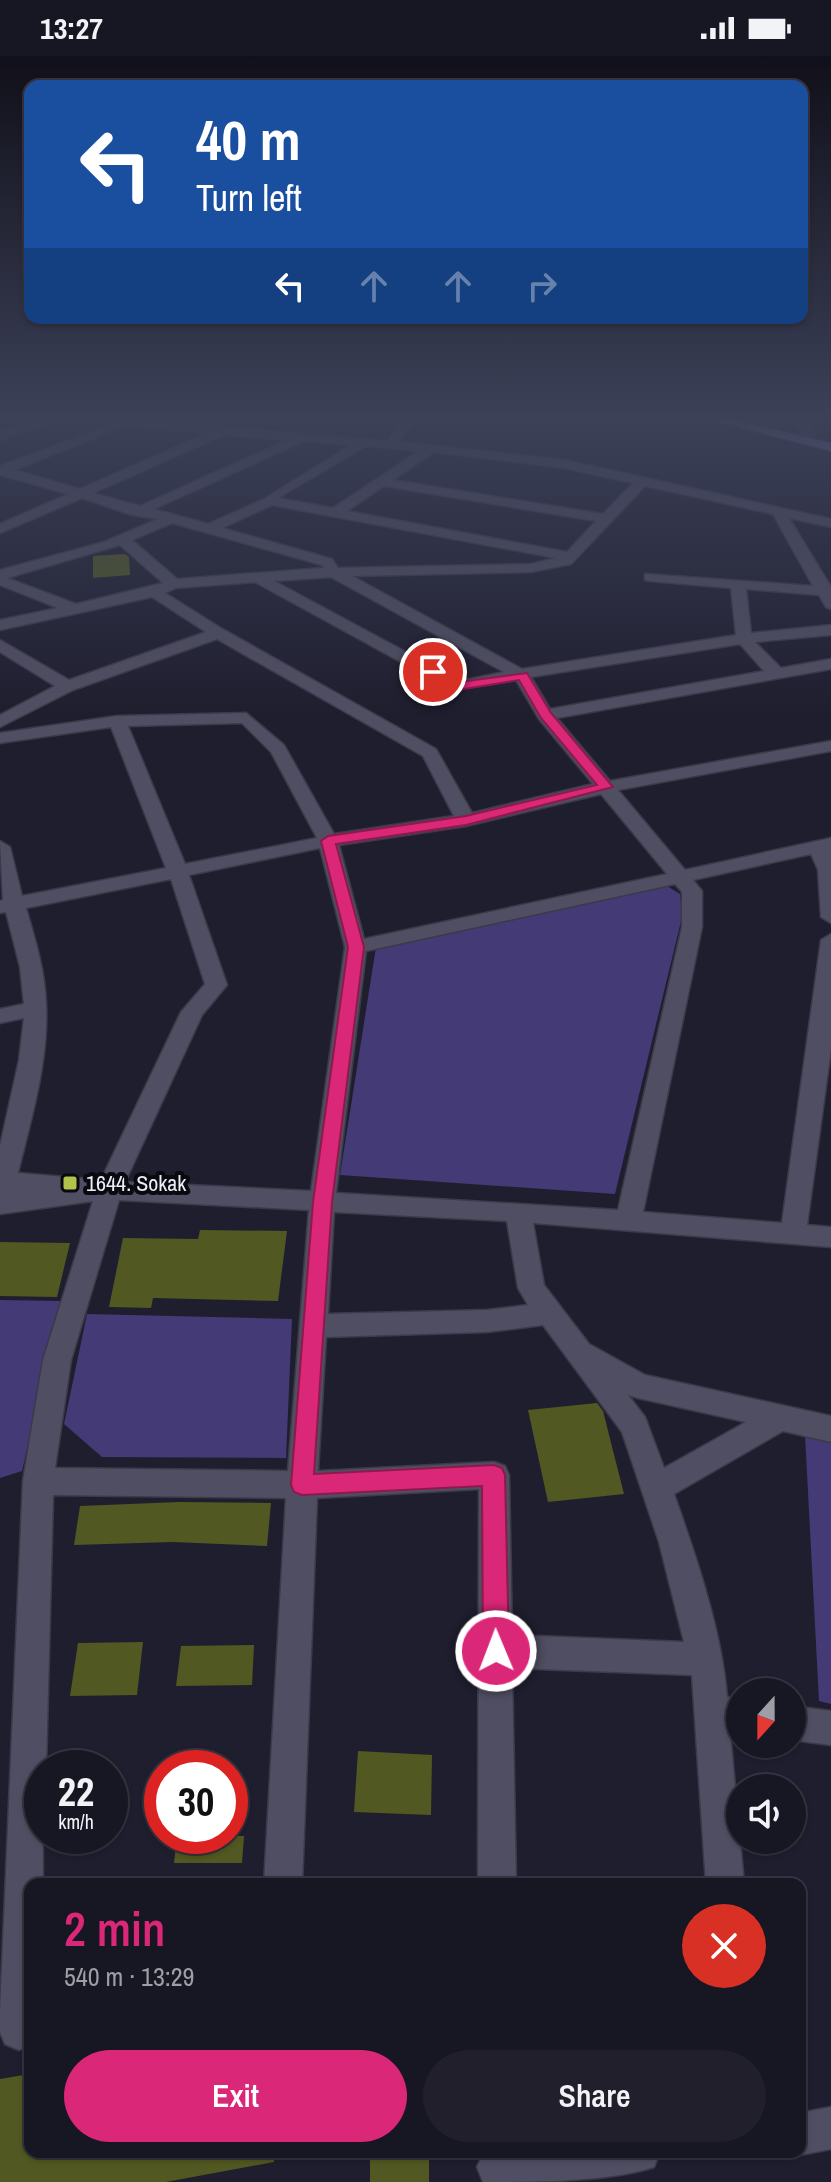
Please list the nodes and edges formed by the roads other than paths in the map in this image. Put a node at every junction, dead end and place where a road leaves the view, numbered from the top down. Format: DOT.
graph roads {
  1 [pos="35,514"];
  2 [pos="147,514"];
  3 [pos="241,514"];
  4 [pos="341,514"];
  5 [pos="577,514"];
  6 [pos="611,514"];
  7 [pos="780,514"];
  8 [pos="789,514"];
  9 [pos="169,519"];
  10 [pos="606,519"];
  11 [pos="831,523"];
  12 [pos="211,528"];
  13 [pos="0,529"];
  14 [pos="122,540"];
  15 [pos="570,557"];
  16 [pos="334,572"];
  17 [pos="650,577"];
  18 [pos="0,578"];
  19 [pos="258,578"];
  20 [pos="174,584"];
  21 [pos="738,586"];
  22 [pos="154,592"];
  23 [pos="829,597"];
  24 [pos="72,608"];
  25 [pos="0,625"];
  26 [pos="831,630"];
  27 [pos="219,633"];
  28 [pos="742,638"];
  29 [pos="0,645"];
  30 [pos="831,664"];
  31 [pos="779,675"];
  32 [pos="522,676"];
  33 [pos="67,686"];
  34 [pos="545,715"];
  35 [pos="117,721"];
  36 [pos="0,722"];
  37 [pos="0,738"];
  38 [pos="831,746"];
  39 [pos="606,787"];
  40 [pos="466,820"];
  41 [pos="328,841"];
  42 [pos="824,846"];
  43 [pos="0,847"];
  44 [pos="179,873"];
  45 [pos="682,879"];
  46 [pos="7,906"];
  47 [pos="831,917"];
  48 [pos="831,940"];
  49 [pos="356,947"];
  50 [pos="35,1009"];
  51 [pos="0,1016"];
  52 [pos="1,1190"];
  53 [pos="109,1190"];
  54 [pos="322,1202"];
  55 [pos="518,1212"];
  56 [pos="628,1222"];
  57 [pos="793,1234"];
  58 [pos="831,1237"];
  59 [pos="550,1313"];
  60 [pos="313,1326"];
  61 [pos="576,1348"];
  62 [pos="782,1417"];
  63 [pos="831,1429"];
  64 [pos="38,1481"];
  65 [pos="302,1485"];
  66 [pos="656,1488"];
  67 [pos="496,1651"];
  68 [pos="705,1659"];
  69 [pos="726,1714"];
  70 [pos="806,1725"];
  71 [pos="831,1728"];
  72 [pos="283,1878"];
  73 [pos="497,1878"];
  74 [pos="725,1878"];
  75 [pos="16,2030"];
  76 [pos="831,2128"];
  77 [pos="806,2133"];
  78 [pos="582,2158"];
  79 [pos="497,2167"];
  1 -- 13 [label="street"];
  2 -- 9 [label="street"];
  3 -- 12 [label="street"];
  4 -- 15 [label="street"];
  5 -- 10 [label="street"];
  6 -- 10 [label="street"];
  7 -- 23 [label="street"];
  8 -- 11 [label="street"];
  9 -- 12 [label="street"];
  9 -- 14 [label="street"];
  10 -- 15 [label="street"];
  12 -- 16 [label="street"];
  14 -- 18 [label="street"];
  14 -- 20 [label="street"];
  15 -- 16 [label="street"];
  16 -- 19 [label="street"];
  16 -- 32 [label="street"];
  17 -- 21 [label="street"];
  18 -- 24 [label="street"];
  19 -- 20 [label="street"];
  19 -- 32 [label="street"];
  20 -- 22 [label="street"];
  21 -- 23 [label="street"];
  21 -- 28 [label="street"];
  22 -- 24 [label="street"];
  22 -- 27 [label="street"];
  24 -- 25 [label="street"];
  26 -- 28 [label="street"];
  27 -- 33 [label="street"];
  27 -- 40 [label="street"];
  28 -- 31 [label="street"];
  28 -- 32 [label="street"];
  29 -- 33 [label="street"];
  30 -- 31 [label="street"];
  31 -- 34 [label="street"];
  32 -- 34 [label="street"];
  33 -- 36 [label="street"];
  34 -- 39 [label="street"];
  35 -- 37 [label="street"];
  35 -- 41 [label="street"];
  35 -- 44 [label="street"];
  38 -- 39 [label="street"];
  39 -- 40 [label="street"];
  39 -- 45 [label="street"];
  40 -- 41 [label="street"];
  41 -- 44 [label="street"];
  41 -- 49 [label="street"];
  42 -- 45 [label="street"];
  42 -- 47 [label="street"];
  43 -- 46 [label="street"];
  44 -- 46 [label="street"];
  44 -- 53 [label="street"];
  45 -- 49 [label="street"];
  45 -- 56 [label="street"];
  46 -- 50 [label="street"];
  48 -- 57 [label="street"];
  49 -- 54 [label="street"];
  50 -- 51 [label="street"];
  50 -- 52 [label="street"];
  52 -- 53 [label="street"];
  53 -- 54 [label="street"];
  53 -- 64 [label="street"];
  54 -- 55 [label="street"];
  54 -- 60 [label="street"];
  55 -- 56 [label="street"];
  55 -- 59 [label="street"];
  56 -- 57 [label="street"];
  57 -- 58 [label="street"];
  59 -- 60 [label="street"];
  59 -- 61 [label="street"];
  60 -- 65 [label="street"];
  61 -- 62 [label="street"];
  61 -- 66 [label="street"];
  62 -- 63 [label="street"];
  62 -- 66 [label="street"];
  64 -- 65 [label="street"];
  64 -- 75 [label="street"];
  65 -- 67 [label="street"];
  65 -- 72 [label="street"];
  66 -- 68 [label="street"];
  67 -- 68 [label="street"];
  67 -- 73 [label="street"];
  68 -- 69 [label="street"];
  69 -- 74 [label="street"];
  70 -- 71 [label="street"];
  76 -- 77 [label="street"];
  78 -- 79 [label="street"];
}
